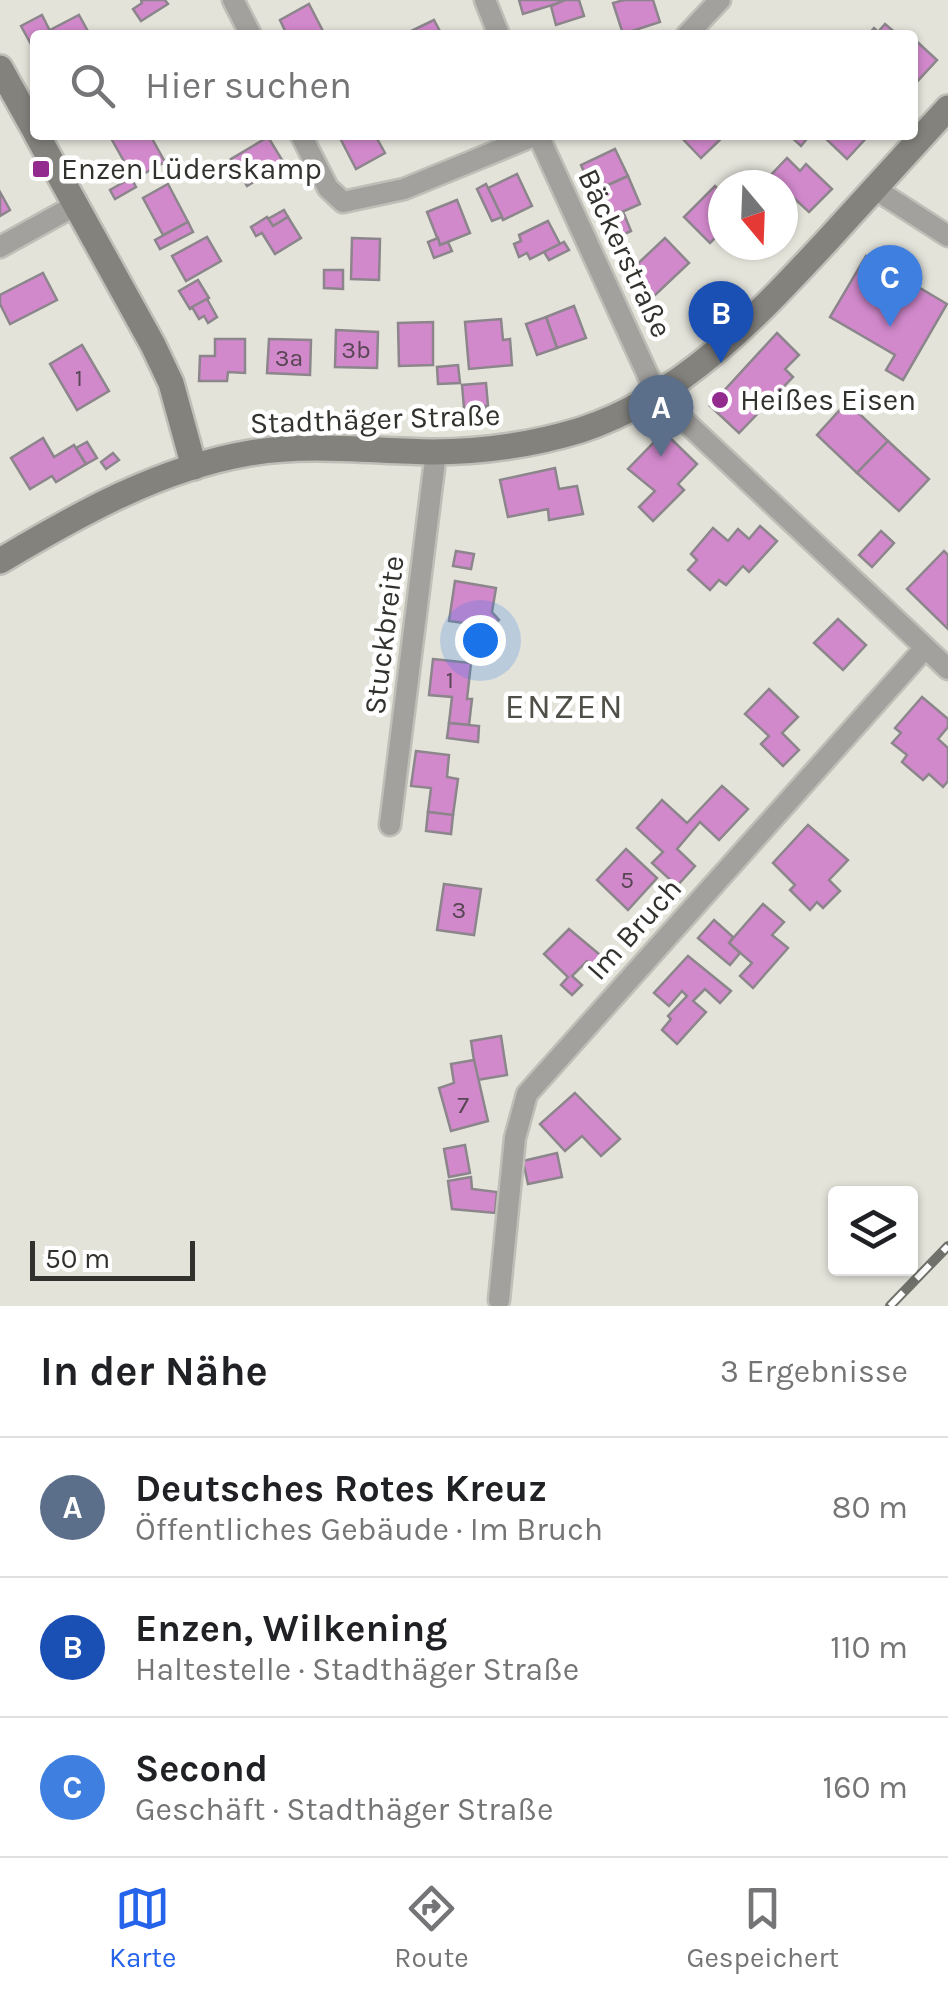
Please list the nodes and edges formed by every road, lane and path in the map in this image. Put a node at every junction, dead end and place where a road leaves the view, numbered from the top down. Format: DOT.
graph roads {
  1 [pos="233,0"];
  2 [pos="485,0"];
  3 [pos="720,0"];
  4 [pos="248,30"];
  5 [pos="497,30"];
  6 [pos="693,30"];
  7 [pos="0,68"];
  8 [pos="948,108"];
  9 [pos="30,122"];
  10 [pos="40,140"];
  11 [pos="304,140"];
  12 [pos="525,140"];
  13 [pos="539,140"];
  14 [pos="875,188"];
  15 [pos="76,205"];
  16 [pos="948,236"];
  17 [pos="0,247"];
  18 [pos="657,395"];
  19 [pos="436,452"];
  20 [pos="194,467"];
  21 [pos="0,561"];
  22 [pos="925,648"];
  23 [pos="948,669"];
  24 [pos="390,825"];
  25 [pos="499,1300"];
  1 -- 4 [label="street"];
  2 -- 5 [label="street"];
  3 -- 6 [label="street"];
  7 -- 9 [label="main road"];
  8 -- 14 [label="main road, Stadthäger Straße"];
  10 -- 15 [label="main road"];
  11 -- 12 [label="street"];
  13 -- 18 [label="street, Bäckerstraße"];
  14 -- 16 [label="street"];
  14 -- 18 [label="main road, Stadthäger Straße"];
  15 -- 17 [label="street"];
  15 -- 20 [label="main road"];
  18 -- 19 [label="main road, Stadthäger Straße"];
  18 -- 22 [label="street"];
  19 -- 20 [label="main road, Stadthäger Straße"];
  19 -- 24 [label="street, Stuckbreite"];
  20 -- 21 [label="main road, Stadthäger Straße"];
  22 -- 23 [label="street"];
  22 -- 25 [label="street, Im Bruch"];
}
